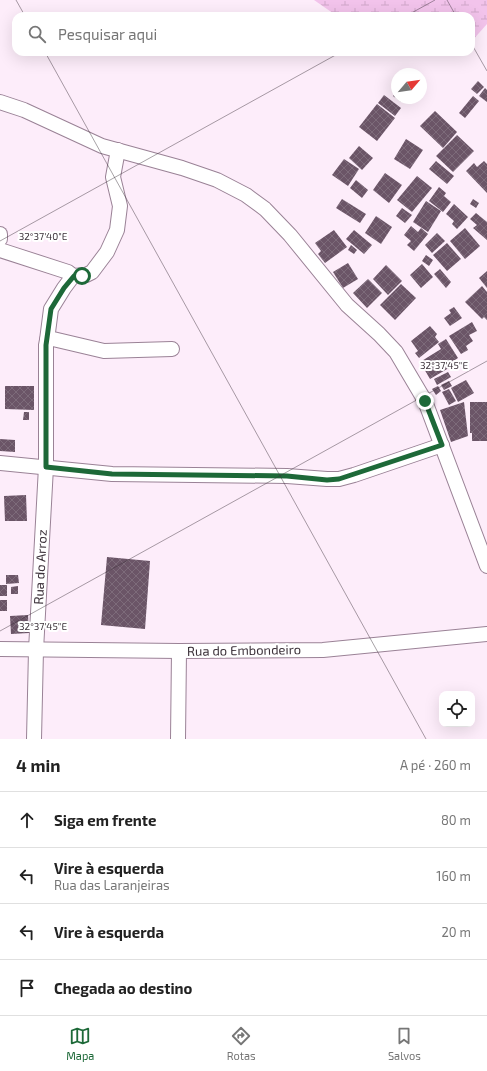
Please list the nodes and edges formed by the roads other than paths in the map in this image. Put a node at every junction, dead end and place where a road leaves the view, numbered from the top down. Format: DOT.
graph roads {
  1 [pos="0,102"];
  2 [pos="118,150"];
  3 [pos="0,234"];
  4 [pos="0,239"];
  5 [pos="0,250"];
  6 [pos="74,276"];
  7 [pos="47,340"];
  8 [pos="172,349"];
  9 [pos="442,445"];
  10 [pos="0,463"];
  11 [pos="46,467"];
  12 [pos="487,566"];
  13 [pos="487,634"];
  14 [pos="0,649"];
  15 [pos="36,650"];
  16 [pos="179,651"];
  17 [pos="34,739"];
  18 [pos="178,739"];
  1 -- 2 [label="street"];
  2 -- 6 [label="street"];
  2 -- 9 [label="street"];
  3 -- 4 [label="street"];
  5 -- 6 [label="street"];
  6 -- 7 [label="street, Rua do Arroz"];
  7 -- 8 [label="street"];
  7 -- 11 [label="street, Rua do Arroz"];
  9 -- 11 [label="street"];
  9 -- 12 [label="street"];
  10 -- 11 [label="street"];
  11 -- 15 [label="street, Rua do Arroz"];
  13 -- 16 [label="street, Rua do Embondeiro"];
  14 -- 15 [label="street, Rua do Embondeiro"];
  15 -- 16 [label="street, Rua do Embondeiro"];
  15 -- 17 [label="street, Rua do Arroz"];
  16 -- 18 [label="street"];
}
